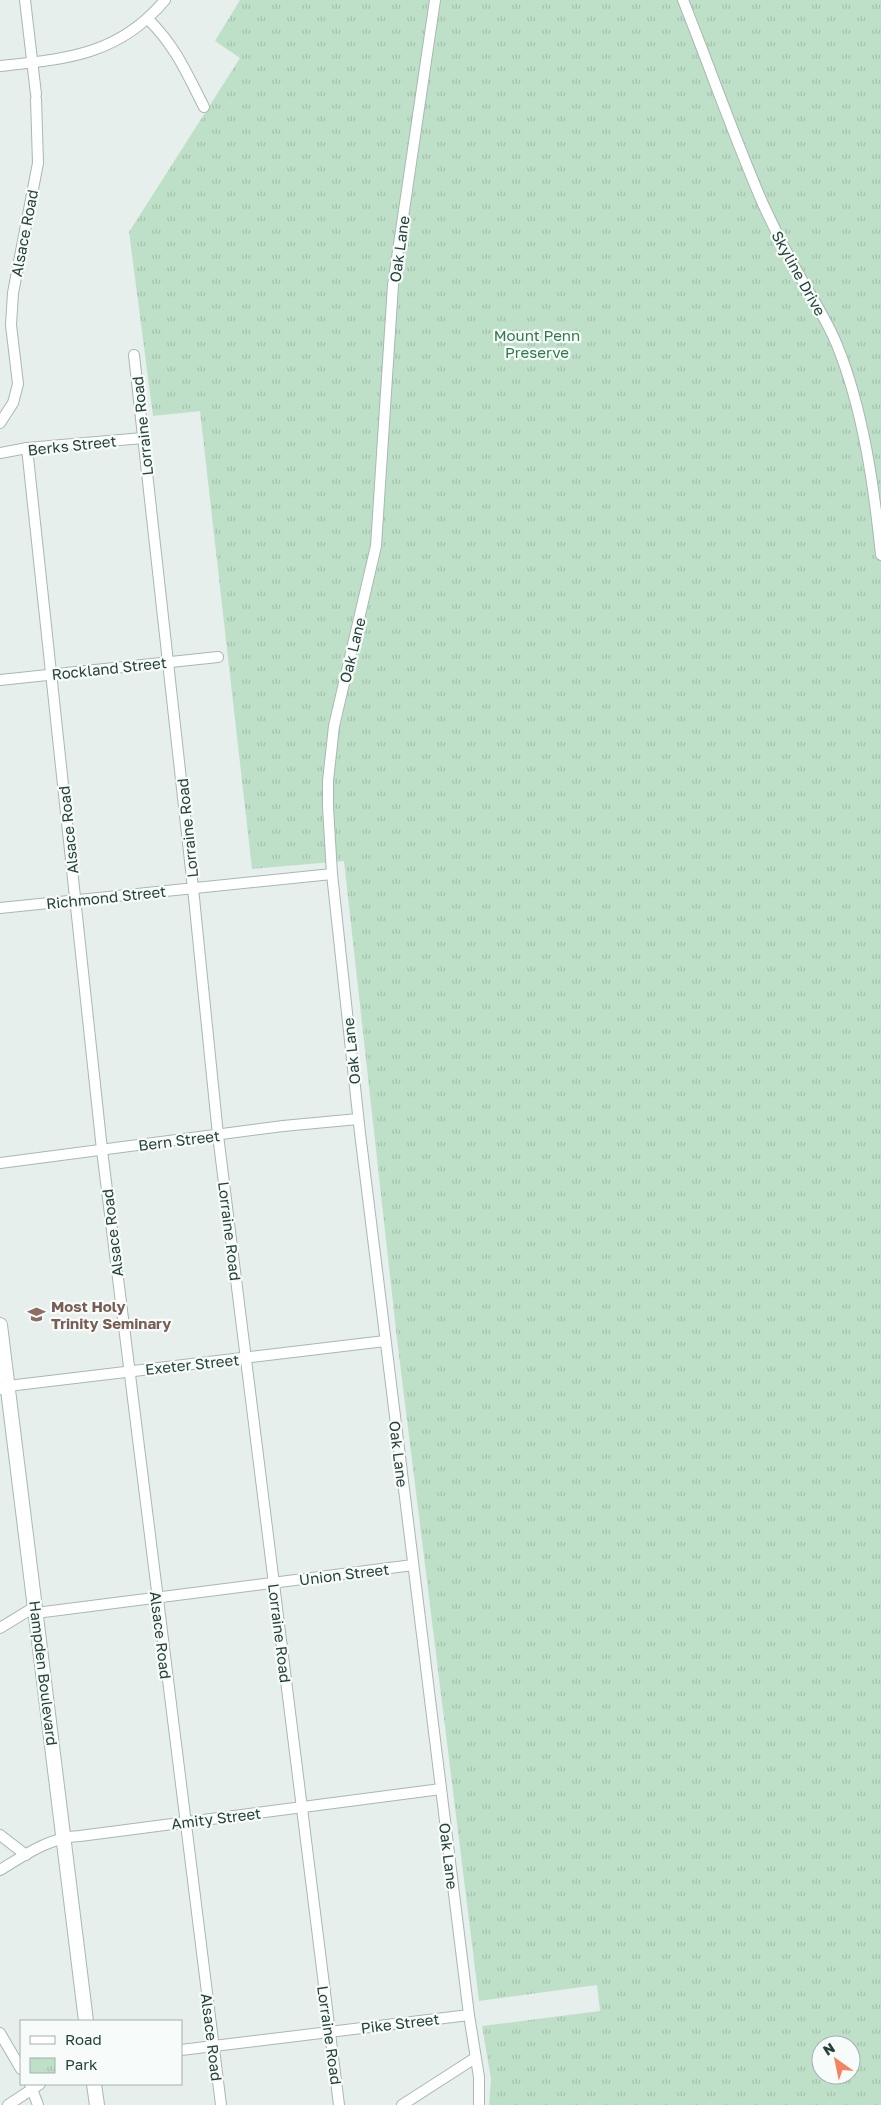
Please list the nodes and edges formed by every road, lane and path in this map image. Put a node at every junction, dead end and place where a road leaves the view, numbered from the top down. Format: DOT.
graph roads {
  1 [pos="26,0"];
  2 [pos="165,0"];
  3 [pos="435,0"];
  4 [pos="683,0"];
  5 [pos="148,19"];
  6 [pos="31,62"];
  7 [pos="0,66"];
  8 [pos="204,107"];
  9 [pos="134,355"];
  10 [pos="0,423"];
  11 [pos="143,438"];
  12 [pos="27,448"];
  13 [pos="0,453"];
  14 [pos="881,555"];
  15 [pos="218,657"];
  16 [pos="169,662"];
  17 [pos="52,674"];
  18 [pos="0,680"];
  19 [pos="332,874"];
  20 [pos="193,888"];
  21 [pos="76,900"];
  22 [pos="0,908"];
  23 [pos="358,1119"];
  24 [pos="218,1135"];
  25 [pos="102,1150"];
  26 [pos="0,1163"];
  27 [pos="0,1325"];
  28 [pos="385,1341"];
  29 [pos="246,1359"];
  30 [pos="129,1371"];
  31 [pos="4,1387"];
  32 [pos="413,1565"];
  33 [pos="274,1583"];
  34 [pos="157,1598"];
  35 [pos="36,1610"];
  36 [pos="0,1628"];
  37 [pos="441,1789"];
  38 [pos="301,1807"];
  39 [pos="185,1822"];
  40 [pos="0,1835"];
  41 [pos="65,1836"];
  42 [pos="26,1855"];
  43 [pos="0,1870"];
  44 [pos="469,2015"];
  45 [pos="86,2020"];
  46 [pos="330,2031"];
  47 [pos="0,2034"];
  48 [pos="213,2046"];
  49 [pos="182,2050"];
  50 [pos="475,2058"];
  51 [pos="20,2067"];
  52 [pos="34,2085"];
  53 [pos="94,2085"];
  54 [pos="8,2105"];
  55 [pos="38,2105"];
  56 [pos="97,2105"];
  57 [pos="221,2105"];
  58 [pos="339,2105"];
  59 [pos="402,2105"];
  60 [pos="479,2105"];
  1 -- 6 [label="street, Alsace Road"];
  2 -- 5 [label="street"];
  3 -- 19 [label="street, Oak Lane"];
  4 -- 14 [label="street, Skyline Drive"];
  5 -- 6 [label="street"];
  5 -- 8 [label="street"];
  6 -- 7 [label="street"];
  6 -- 10 [label="street, Alsace Road"];
  9 -- 11 [label="street, Lorraine Road"];
  11 -- 12 [label="street, Berks Street"];
  11 -- 16 [label="street, Lorraine Road"];
  12 -- 13 [label="street, Berks Street"];
  12 -- 17 [label="street, Alsace Road"];
  15 -- 16 [label="street, Rockland Street"];
  16 -- 17 [label="street, Rockland Street"];
  16 -- 20 [label="street, Lorraine Road"];
  17 -- 18 [label="street, Rockland Street"];
  17 -- 21 [label="street, Alsace Road"];
  19 -- 20 [label="street, Richmond Street"];
  19 -- 23 [label="street, Oak Lane"];
  20 -- 21 [label="street, Richmond Street"];
  20 -- 24 [label="street, Lorraine Road"];
  21 -- 22 [label="street, Richmond Street"];
  21 -- 25 [label="street, Alsace Road"];
  23 -- 24 [label="street, Bern Street"];
  23 -- 28 [label="street, Oak Lane"];
  24 -- 25 [label="street, Bern Street"];
  24 -- 29 [label="street, Lorraine Road"];
  25 -- 26 [label="street, Bern Street"];
  25 -- 30 [label="street, Alsace Road"];
  27 -- 31 [label="main road, Hampden Boulevard"];
  28 -- 29 [label="street, Exeter Street"];
  28 -- 32 [label="street, Oak Lane"];
  29 -- 30 [label="street, Exeter Street"];
  29 -- 33 [label="street, Lorraine Road"];
  30 -- 31 [label="street, Exeter Street"];
  30 -- 34 [label="street, Alsace Road"];
  31 -- 35 [label="main road, Hampden Boulevard"];
  32 -- 33 [label="street, Union Street"];
  32 -- 37 [label="street, Oak Lane"];
  33 -- 34 [label="street, Union Street"];
  33 -- 38 [label="street, Lorraine Road"];
  34 -- 35 [label="street, Union Street"];
  34 -- 39 [label="street, Alsace Road"];
  35 -- 36 [label="street, Union Street"];
  35 -- 41 [label="main road, Hampden Boulevard"];
  37 -- 38 [label="street, Amity Street"];
  37 -- 44 [label="street, Oak Lane"];
  38 -- 39 [label="street, Amity Street"];
  38 -- 46 [label="street, Lorraine Road"];
  39 -- 41 [label="street, Amity Street"];
  39 -- 48 [label="street, Alsace Road"];
  40 -- 42 [label="street"];
  41 -- 42 [label="street, Amity Street"];
  41 -- 45 [label="main road, Hampden Boulevard"];
  42 -- 43 [label="street, Amity Street"];
  44 -- 46 [label="street, Pike Street"];
  44 -- 50 [label="street, Oak Lane"];
  46 -- 48 [label="street, Pike Street"];
  46 -- 58 [label="street, Lorraine Road"];
  47 -- 51 [label="street"];
  48 -- 49 [label="street, Pike Street"];
  48 -- 57 [label="street, Alsace Road"];
  50 -- 59 [label="street"];
  50 -- 60 [label="street, Oak Lane"];
  52 -- 54 [label="street"];
  52 -- 55 [label="street"];
  53 -- 56 [label="main road"];
}
